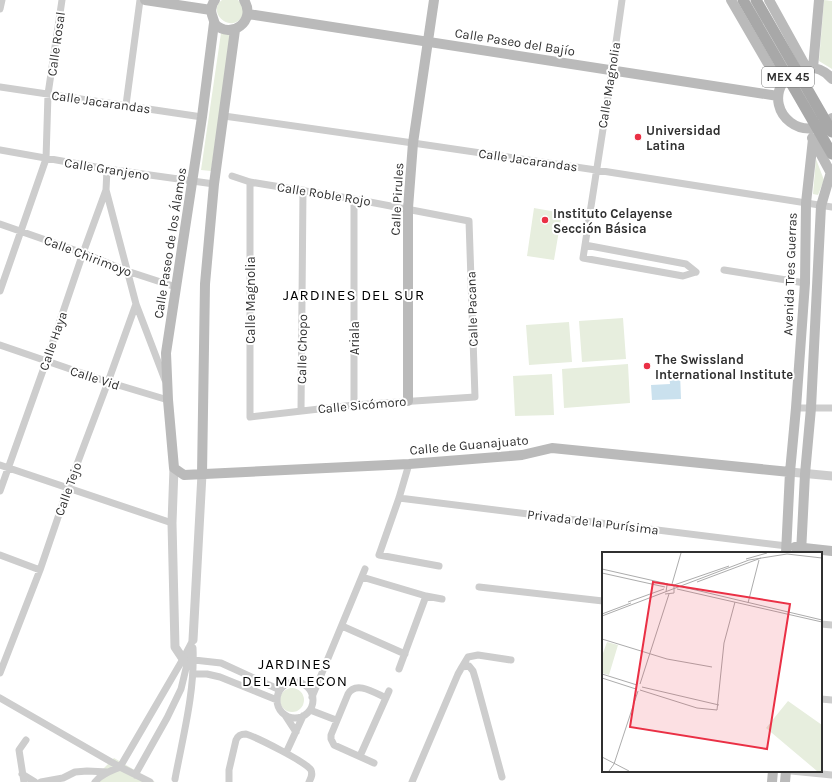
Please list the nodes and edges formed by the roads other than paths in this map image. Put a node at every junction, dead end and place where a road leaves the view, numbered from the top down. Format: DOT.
graph roads {
  1 [pos="2,0"];
  2 [pos="62,0"];
  3 [pos="140,0"];
  4 [pos="145,0"];
  5 [pos="244,0"];
  6 [pos="434,0"];
  7 [pos="622,0"];
  8 [pos="731,0"];
  9 [pos="743,0"];
  10 [pos="756,0"];
  11 [pos="769,0"];
  12 [pos="819,0"];
  13 [pos="213,5"];
  14 [pos="0,9"];
  15 [pos="248,14"];
  16 [pos="214,23"];
  17 [pos="785,29"];
  18 [pos="235,30"];
  19 [pos="754,40"];
  20 [pos="429,41"];
  21 [pos="809,68"];
  22 [pos="612,71"];
  23 [pos="832,78"];
  24 [pos="780,86"];
  25 [pos="0,87"];
  26 [pos="48,94"];
  27 [pos="778,96"];
  28 [pos="126,105"];
  29 [pos="224,116"];
  30 [pos="202,117"];
  31 [pos="832,118"];
  32 [pos="807,129"];
  33 [pos="832,132"];
  34 [pos="812,139"];
  35 [pos="414,142"];
  36 [pos="0,150"];
  37 [pos="832,154"];
  38 [pos="46,159"];
  39 [pos="108,169"];
  40 [pos="596,170"];
  41 [pos="832,171"];
  42 [pos="232,176"];
  43 [pos="192,181"];
  44 [pos="250,182"];
  45 [pos="214,184"];
  46 [pos="106,190"];
  47 [pos="303,190"];
  48 [pos="354,199"];
  49 [pos="806,203"];
  50 [pos="821,206"];
  51 [pos="832,207"];
  52 [pos="408,208"];
  53 [pos="469,221"];
  54 [pos="0,224"];
  55 [pos="21,231"];
  56 [pos="585,245"];
  57 [pos="83,253"];
  58 [pos="639,255"];
  59 [pos="638,268"];
  60 [pos="724,270"];
  61 [pos="127,271"];
  62 [pos="805,283"];
  63 [pos="176,287"];
  64 [pos="0,291"];
  65 [pos="136,304"];
  66 [pos="0,345"];
  67 [pos="46,362"];
  68 [pos="108,382"];
  69 [pos="167,385"];
  70 [pos="475,397"];
  71 [pos="168,400"];
  72 [pos="408,401"];
  73 [pos="354,405"];
  74 [pos="796,408"];
  75 [pos="811,408"];
  76 [pos="832,408"];
  77 [pos="301,411"];
  78 [pos="250,417"];
  79 [pos="409,464"];
  80 [pos="0,465"];
  81 [pos="8,468"];
  82 [pos="174,468"];
  83 [pos="790,472"];
  84 [pos="202,474"];
  85 [pos="805,474"];
  86 [pos="832,476"];
  87 [pos="68,488"];
  88 [pos="0,491"];
  89 [pos="399,498"];
  90 [pos="172,523"];
  91 [pos="786,550"];
  92 [pos="801,550"];
  93 [pos="832,551"];
  94 [pos="0,555"];
  95 [pos="439,566"];
  96 [pos="365,569"];
  97 [pos="40,570"];
  98 [pos="362,577"];
  99 [pos="479,587"];
  100 [pos="426,596"];
  101 [pos="442,599"];
  102 [pos="602,601"];
  103 [pos="822,624"];
  104 [pos="832,625"];
  105 [pos="342,626"];
  106 [pos="193,640"];
  107 [pos="405,654"];
  108 [pos="183,659"];
  109 [pos="194,660"];
  110 [pos="511,660"];
  111 [pos="462,667"];
  112 [pos="399,669"];
  113 [pos="0,673"];
  114 [pos="192,674"];
  115 [pos="318,682"];
  116 [pos="307,687"];
  117 [pos="280,690"];
  118 [pos="389,691"];
  119 [pos="312,697"];
  120 [pos="0,698"];
  121 [pos="386,698"];
  122 [pos="822,699"];
  123 [pos="277,700"];
  124 [pos="832,700"];
  125 [pos="310,710"];
  126 [pos="286,715"];
  127 [pos="303,716"];
  128 [pos="336,720"];
  129 [pos="296,732"];
  130 [pos="26,740"];
  131 [pos="286,753"];
  132 [pos="360,756"];
  133 [pos="374,763"];
  134 [pos="120,767"];
  135 [pos="108,772"];
  136 [pos="773,772"];
  137 [pos="786,772"];
  138 [pos="799,772"];
  139 [pos="22,774"];
  140 [pos="135,775"];
  141 [pos="832,776"];
  142 [pos="502,777"];
  143 [pos="175,779"];
  144 [pos="63,780"];
  145 [pos="24,782"];
  146 [pos="35,782"];
  147 [pos="41,782"];
  148 [pos="95,782"];
  149 [pos="150,782"];
  150 [pos="229,782"];
  151 [pos="309,782"];
  152 [pos="412,782"];
  153 [pos="772,782"];
  154 [pos="785,782"];
  1 -- 14 [label="street"];
  2 -- 26 [label="street, Calle Rosal"];
  3 -- 28 [label="street"];
  4 -- 13 [label="main road"];
  5 -- 15 [label="main road"];
  6 -- 20 [label="main road, Calle Pirules"];
  7 -- 22 [label="street, Calle Magnolia"];
  8 -- 19 [label="main road"];
  9 -- 37 [label="main road, MEX 45, bridge"];
  10 -- 33 [label="main road, MEX 45, bridge"];
  11 -- 17 [label="main road"];
  12 -- 21 [label="main road"];
  13 -- 16 [label="main road"];
  15 -- 18 [label="main road"];
  15 -- 20 [label="main road, Calle Paseo del Bajío"];
  16 -- 18 [label="main road"];
  16 -- 30 [label="main road, Calle Paseo de los Álamos"];
  17 -- 19 [label="street"];
  17 -- 21 [label="main road"];
  18 -- 29 [label="main road"];
  19 -- 24 [label="main road"];
  20 -- 22 [label="main road, Calle Paseo del Bajío"];
  20 -- 35 [label="main road, Calle Pirules"];
  21 -- 23 [label="main road"];
  21 -- 24 [label="main road"];
  22 -- 27 [label="main road, Calle Paseo del Bajío"];
  22 -- 40 [label="street, Calle Magnolia"];
  24 -- 27 [label="main road"];
  25 -- 26 [label="street, Calle Jacarandas"];
  26 -- 28 [label="street, Calle Jacarandas"];
  26 -- 38 [label="street, Calle Rosal"];
  27 -- 32 [label="main road"];
  28 -- 30 [label="street, Calle Jacarandas"];
  29 -- 35 [label="street, Calle Jacarandas"];
  29 -- 45 [label="main road"];
  30 -- 43 [label="main road, Calle Paseo de los Álamos"];
  31 -- 32 [label="main road"];
  32 -- 34 [label="main road"];
  34 -- 41 [label="main road"];
  34 -- 49 [label="main road, Avenida Tres Guerras"];
  35 -- 40 [label="street, Calle Jacarandas"];
  35 -- 52 [label="main road, Calle Pirules"];
  36 -- 38 [label="street, Calle Granjeno"];
  38 -- 39 [label="street, Calle Granjeno"];
  38 -- 55 [label="street, Calle Rosal"];
  39 -- 43 [label="street, Calle Granjeno"];
  39 -- 46 [label="street"];
  40 -- 49 [label="street, Calle Jacarandas"];
  40 -- 56 [label="street, Calle Magnolia"];
  41 -- 50 [label="main road, Avenida Tres Guerras"];
  42 -- 44 [label="street, Calle Roble Rojo"];
  43 -- 45 [label="street, Calle Granjeno"];
  43 -- 63 [label="main road, Calle Paseo de los Álamos"];
  44 -- 47 [label="street, Calle Roble Rojo"];
  44 -- 78 [label="street, Calle Magnolia"];
  45 -- 84 [label="main road"];
  46 -- 57 [label="street, Calle Haya"];
  46 -- 61 [label="street"];
  47 -- 48 [label="street, Calle Roble Rojo"];
  47 -- 77 [label="street, Calle Chopo"];
  48 -- 52 [label="street, Calle Roble Rojo"];
  48 -- 73 [label="street, Ariala"];
  49 -- 50 [label="street, Calle Jacarandas"];
  49 -- 62 [label="main road, Avenida Tres Guerras"];
  50 -- 51 [label="street, Calle Jacarandas"];
  50 -- 75 [label="main road, Avenida Tres Guerras"];
  52 -- 53 [label="street, Calle Roble Rojo"];
  52 -- 72 [label="main road, Calle Pirules"];
  53 -- 70 [label="street, Calle Pacana"];
  54 -- 55 [label="street, Calle Chirimoyo"];
  55 -- 57 [label="street, Calle Chirimoyo"];
  55 -- 64 [label="street, Calle Rosal"];
  56 -- 58 [label="street"];
  56 -- 59 [label="street"];
  57 -- 61 [label="street, Calle Chirimoyo"];
  57 -- 67 [label="street, Calle Haya"];
  58 -- 59 [label="street"];
  58 -- 59 [label="street"];
  60 -- 62 [label="street"];
  61 -- 63 [label="street, Calle Chirimoyo"];
  61 -- 65 [label="street"];
  62 -- 74 [label="main road, Avenida Tres Guerras"];
  63 -- 69 [label="main road, Calle Paseo de los Álamos"];
  65 -- 68 [label="street, Calle Tejo"];
  65 -- 69 [label="street"];
  66 -- 67 [label="street, Calle Vid"];
  67 -- 68 [label="street, Calle Vid"];
  67 -- 81 [label="street, Calle Haya"];
  68 -- 71 [label="street, Calle Vid"];
  68 -- 87 [label="street, Calle Tejo"];
  69 -- 71 [label="main road, Calle Paseo de los Álamos"];
  70 -- 72 [label="street, Calle Sicómoro"];
  71 -- 82 [label="main road, Calle Paseo de los Álamos"];
  72 -- 73 [label="street, Calle Sicómoro"];
  73 -- 77 [label="street, Calle Sicómoro"];
  74 -- 75 [label="street"];
  74 -- 83 [label="main road, Avenida Tres Guerras"];
  75 -- 76 [label="street"];
  75 -- 85 [label="main road, Avenida Tres Guerras"];
  77 -- 78 [label="street, Calle Sicómoro"];
  79 -- 83 [label="main road, Calle de Guanajuato"];
  79 -- 84 [label="main road, Calle de Guanajuato"];
  79 -- 89 [label="street"];
  80 -- 81 [label="street"];
  81 -- 87 [label="street"];
  81 -- 88 [label="street, Calle Haya"];
  82 -- 84 [label="main road"];
  82 -- 90 [label="street, Calle Paseo de los Álamos"];
  83 -- 85 [label="street, Calle de Guanajuato"];
  83 -- 91 [label="main road, Avenida Tres Guerras"];
  84 -- 106 [label="street"];
  85 -- 86 [label="street, Calle de Guanajuato"];
  85 -- 92 [label="main road, Avenida Tres Guerras"];
  87 -- 90 [label="street"];
  87 -- 97 [label="street, Calle Tejo"];
  89 -- 91 [label="street, Privada de la Purísima"];
  89 -- 95 [label="street"];
  90 -- 108 [label="street, Calle Paseo de los Álamos"];
  91 -- 92 [label="main road"];
  92 -- 93 [label="main road"];
  94 -- 97 [label="street"];
  96 -- 98 [label="street"];
  97 -- 113 [label="street, Calle Tejo"];
  98 -- 100 [label="street"];
  98 -- 105 [label="street"];
  99 -- 102 [label="street"];
  100 -- 101 [label="street"];
  100 -- 107 [label="street"];
  103 -- 104 [label="street"];
  105 -- 107 [label="street"];
  105 -- 115 [label="street"];
  106 -- 108 [label="street"];
  106 -- 109 [label="street"];
  106 -- 140 [label="street"];
  107 -- 112 [label="street"];
  108 -- 134 [label="street"];
  109 -- 114 [label="street"];
  109 -- 117 [label="street"];
  110 -- 111 [label="street"];
  111 -- 142 [label="street"];
  111 -- 152 [label="street"];
  114 -- 123 [label="street"];
  114 -- 143 [label="street"];
  115 -- 116 [label="street"];
  115 -- 119 [label="street"];
  116 -- 117 [label="street"];
  116 -- 119 [label="street"];
  117 -- 123 [label="street"];
  118 -- 121 [label="street"];
  119 -- 125 [label="street"];
  120 -- 134 [label="street"];
  121 -- 128 [label="street"];
  121 -- 132 [label="street"];
  122 -- 124 [label="street"];
  123 -- 126 [label="street"];
  125 -- 127 [label="street"];
  125 -- 128 [label="street"];
  126 -- 127 [label="street"];
  126 -- 129 [label="street"];
  127 -- 129 [label="street"];
  128 -- 132 [label="street"];
  129 -- 131 [label="street"];
  130 -- 139 [label="street"];
  131 -- 150 [label="street"];
  131 -- 151 [label="street"];
  132 -- 133 [label="street"];
  134 -- 135 [label="street"];
  134 -- 140 [label="street"];
  135 -- 144 [label="street"];
  135 -- 148 [label="street"];
  136 -- 153 [label="main road"];
  137 -- 154 [label="main road"];
  138 -- 141 [label="street"];
  139 -- 145 [label="street"];
  139 -- 146 [label="street"];
  140 -- 149 [label="street"];
  144 -- 147 [label="street"];
}
